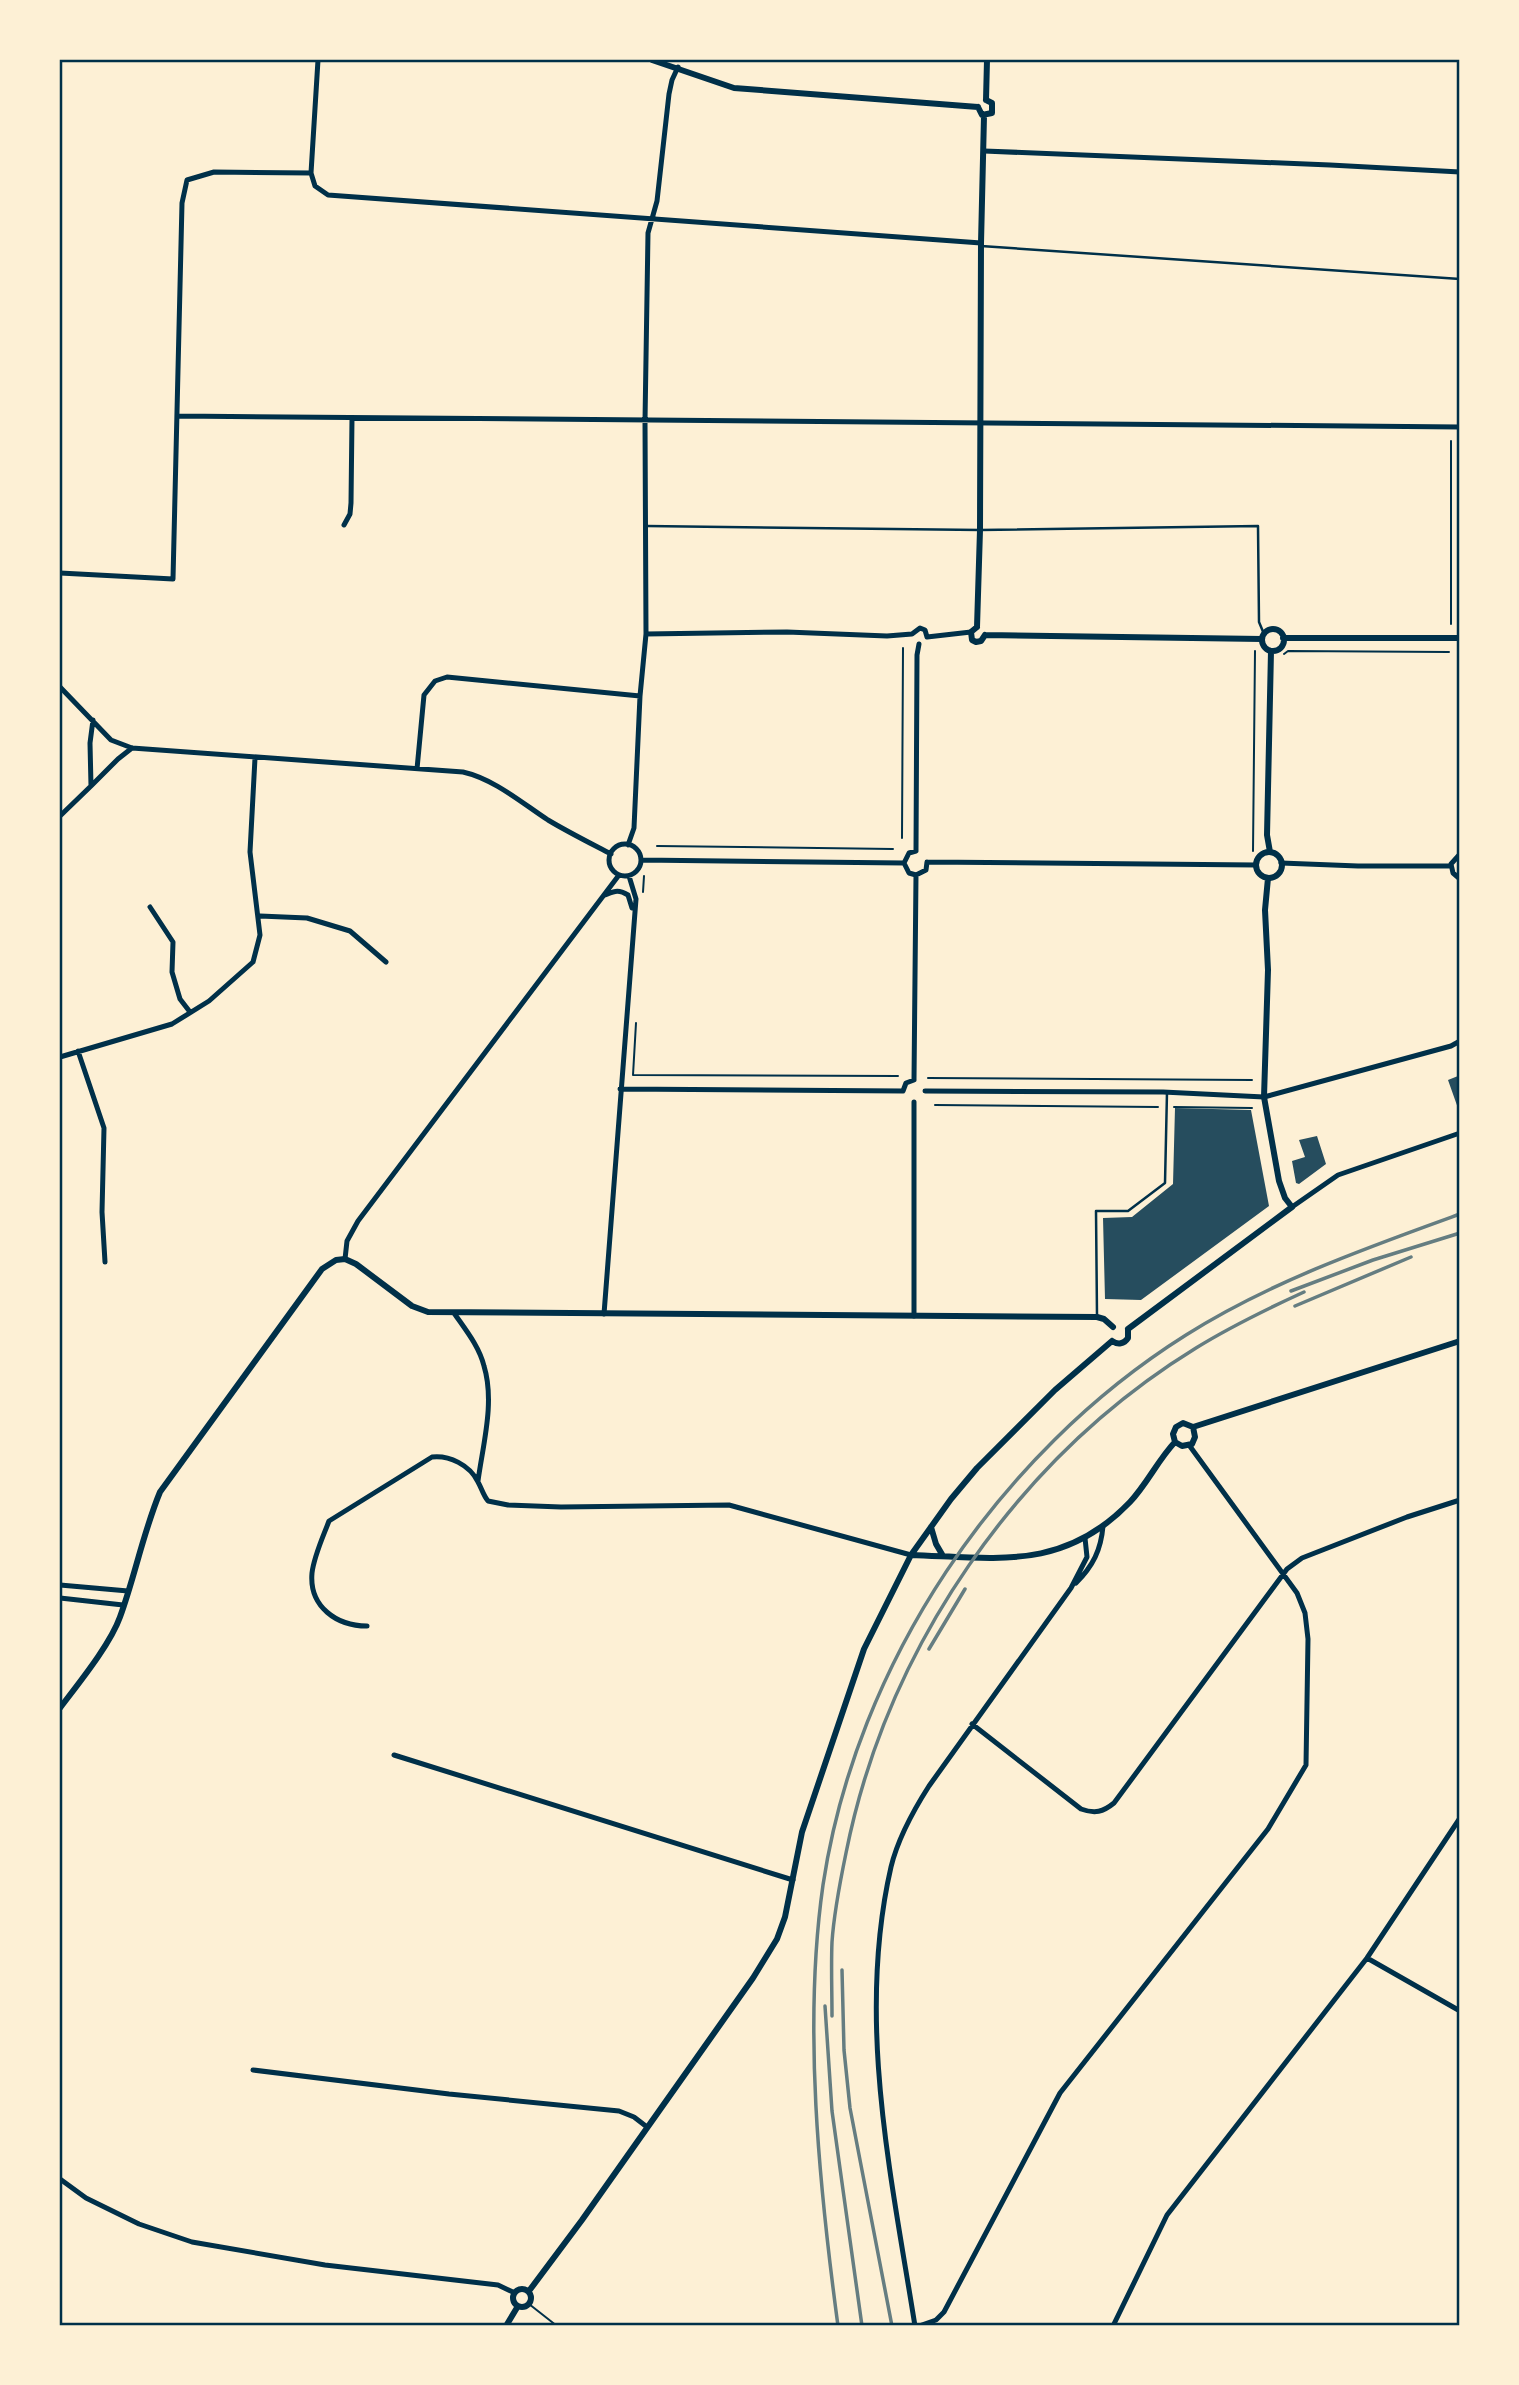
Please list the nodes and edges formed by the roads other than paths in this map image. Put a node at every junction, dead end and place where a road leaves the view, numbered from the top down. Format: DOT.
graph roads {
  1 [pos="318,60"];
  2 [pos="652,60"];
  3 [pos="987,60"];
  4 [pos="678,67"];
  5 [pos="985,100"];
  6 [pos="978,107"];
  7 [pos="984,116"];
  8 [pos="984,151"];
  9 [pos="1460,172"];
  10 [pos="311,173"];
  11 [pos="652,219"];
  12 [pos="981,245"];
  13 [pos="1460,279"];
  14 [pos="178,416"];
  15 [pos="352,418"];
  16 [pos="645,421"];
  17 [pos="979,424"];
  18 [pos="1460,427"];
  19 [pos="344,525"];
  20 [pos="645,526"];
  21 [pos="980,530"];
  22 [pos="60,573"];
  23 [pos="974,629"];
  24 [pos="646,634"];
  25 [pos="912,634"];
  26 [pos="985,635"];
  27 [pos="927,637"];
  28 [pos="1263,637"];
  29 [pos="1283,638"];
  30 [pos="1460,638"];
  31 [pos="919,644"];
  32 [pos="1271,651"];
  33 [pos="60,687"];
  34 [pos="639,696"];
  35 [pos="93,720"];
  36 [pos="132,748"];
  37 [pos="255,758"];
  38 [pos="417,769"];
  39 [pos="91,786"];
  40 [pos="60,816"];
  41 [pos="628,845"];
  42 [pos="1270,852"];
  43 [pos="611,854"];
  44 [pos="1460,854"];
  45 [pos="923,856"];
  46 [pos="641,860"];
  47 [pos="904,863"];
  48 [pos="1281,863"];
  49 [pos="1256,865"];
  50 [pos="1451,866"];
  51 [pos="619,875"];
  52 [pos="916,875"];
  53 [pos="629,876"];
  54 [pos="1268,878"];
  55 [pos="1460,879"];
  56 [pos="605,895"];
  57 [pos="150,907"];
  58 [pos="260,916"];
  59 [pos="632,922"];
  60 [pos="386,962"];
  61 [pos="190,1012"];
  62 [pos="1460,1015"];
  63 [pos="1460,1034"];
  64 [pos="1460,1041"];
  65 [pos="78,1051"];
  66 [pos="60,1057"];
  67 [pos="919,1082"];
  68 [pos="620,1088"];
  69 [pos="903,1091"];
  70 [pos="925,1091"];
  71 [pos="1167,1092"];
  72 [pos="1264,1097"];
  73 [pos="914,1102"];
  74 [pos="1460,1133"];
  75 [pos="1292,1207"];
  76 [pos="345,1259"];
  77 [pos="105,1262"];
  78 [pos="454,1313"];
  79 [pos="604,1314"];
  80 [pos="914,1316"];
  81 [pos="1097,1317"];
  82 [pos="1113,1327"];
  83 [pos="1128,1329"];
  84 [pos="1112,1341"];
  85 [pos="1460,1341"];
  86 [pos="1193,1427"];
  87 [pos="1175,1442"];
  88 [pos="1189,1445"];
  89 [pos="478,1481"];
  90 [pos="1460,1500"];
  91 [pos="1103,1526"];
  92 [pos="931,1527"];
  93 [pos="1085,1538"];
  94 [pos="911,1555"];
  95 [pos="943,1556"];
  96 [pos="1282,1573"];
  97 [pos="60,1585"];
  98 [pos="1071,1588"];
  99 [pos="128,1591"];
  100 [pos="60,1598"];
  101 [pos="123,1605"];
  102 [pos="367,1626"];
  103 [pos="60,1708"];
  104 [pos="972,1724"];
  105 [pos="394,1755"];
  106 [pos="1460,1818"];
  107 [pos="793,1880"];
  108 [pos="1367,1958"];
  109 [pos="1460,2011"];
  110 [pos="253,2070"];
  111 [pos="647,2127"];
  112 [pos="60,2179"];
  113 [pos="529,2291"];
  114 [pos="515,2292"];
  115 [pos="518,2306"];
  116 [pos="506,2326"];
  117 [pos="917,2326"];
  118 [pos="1113,2326"];
  1 -- 10 [label="street"];
  2 -- 4 [label="street"];
  3 -- 5 [label="street"];
  4 -- 6 [label="street"];
  4 -- 11 [label="street"];
  5 -- 6 [label="street"];
  5 -- 7 [label="street"];
  6 -- 7 [label="street"];
  7 -- 8 [label="street"];
  8 -- 9 [label="street"];
  8 -- 12 [label="street"];
  10 -- 11 [label="street"];
  10 -- 14 [label="street"];
  11 -- 12 [label="street"];
  11 -- 16 [label="street"];
  12 -- 13 [label="lane"];
  12 -- 17 [label="street"];
  14 -- 15 [label="street"];
  14 -- 22 [label="street"];
  15 -- 16 [label="street"];
  15 -- 19 [label="street"];
  16 -- 17 [label="street"];
  16 -- 20 [label="street"];
  17 -- 18 [label="street"];
  17 -- 21 [label="street"];
  20 -- 21 [label="lane"];
  20 -- 24 [label="street"];
  21 -- 23 [label="street"];
  21 -- 28 [label="lane"];
  23 -- 26 [label="street"];
  23 -- 26 [label="street"];
  23 -- 27 [label="street"];
  24 -- 25 [label="street"];
  24 -- 34 [label="street"];
  25 -- 27 [label="street"];
  25 -- 31 [label="street"];
  26 -- 28 [label="street"];
  27 -- 31 [label="street"];
  28 -- 29 [label="street"];
  28 -- 32 [label="street"];
  29 -- 30 [label="street"];
  29 -- 32 [label="street"];
  31 -- 45 [label="street"];
  32 -- 42 [label="street"];
  33 -- 35 [label="street"];
  34 -- 38 [label="street"];
  34 -- 41 [label="street"];
  35 -- 36 [label="street"];
  35 -- 39 [label="street"];
  36 -- 37 [label="street"];
  36 -- 39 [label="street"];
  37 -- 38 [label="street"];
  37 -- 58 [label="street"];
  38 -- 43 [label="street"];
  39 -- 40 [label="street"];
  41 -- 43 [label="street"];
  41 -- 46 [label="street"];
  42 -- 48 [label="street"];
  42 -- 49 [label="street"];
  43 -- 51 [label="street"];
  44 -- 50 [label="street"];
  45 -- 47 [label="street"];
  45 -- 49 [label="street"];
  45 -- 52 [label="street"];
  46 -- 47 [label="street"];
  46 -- 53 [label="street"];
  47 -- 52 [label="street"];
  48 -- 50 [label="street"];
  48 -- 54 [label="street"];
  49 -- 54 [label="street"];
  50 -- 55 [label="street"];
  51 -- 53 [label="street"];
  51 -- 56 [label="street"];
  52 -- 67 [label="street"];
  53 -- 59 [label="street"];
  54 -- 72 [label="street"];
  56 -- 59 [label="street"];
  56 -- 76 [label="street"];
  57 -- 61 [label="street"];
  58 -- 60 [label="street"];
  58 -- 61 [label="street"];
  59 -- 68 [label="street"];
  61 -- 65 [label="street"];
  62 -- 63 [label="street"];
  64 -- 72 [label="street"];
  65 -- 66 [label="street"];
  65 -- 77 [label="street"];
  67 -- 69 [label="street"];
  67 -- 70 [label="street"];
  68 -- 69 [label="street"];
  68 -- 79 [label="street"];
  69 -- 73 [label="street"];
  70 -- 71 [label="street"];
  70 -- 73 [label="street"];
  71 -- 72 [label="street"];
  71 -- 81 [label="lane"];
  72 -- 75 [label="street"];
  73 -- 80 [label="street"];
  74 -- 75 [label="street"];
  75 -- 83 [label="street"];
  76 -- 78 [label="street"];
  76 -- 99 [label="street"];
  78 -- 79 [label="street"];
  78 -- 89 [label="street"];
  79 -- 80 [label="street"];
  80 -- 81 [label="street"];
  81 -- 82 [label="street"];
  82 -- 83 [label="street"];
  82 -- 84 [label="street"];
  83 -- 84 [label="street"];
  84 -- 92 [label="street"];
  85 -- 86 [label="street"];
  86 -- 87 [label="street"];
  86 -- 88 [label="street"];
  87 -- 88 [label="street"];
  87 -- 91 [label="street"];
  88 -- 96 [label="street"];
  89 -- 94 [label="street"];
  89 -- 102 [label="street"];
  90 -- 96 [label="street"];
  91 -- 93 [label="street"];
  91 -- 98 [label="street"];
  92 -- 94 [label="street"];
  92 -- 95 [label="street"];
  93 -- 95 [label="street"];
  93 -- 98 [label="street"];
  94 -- 95 [label="street"];
  94 -- 107 [label="street"];
  96 -- 104 [label="street"];
  96 -- 117 [label="street"];
  97 -- 99 [label="street"];
  98 -- 104 [label="street"];
  99 -- 101 [label="street"];
  100 -- 101 [label="street"];
  101 -- 103 [label="street"];
  104 -- 117 [label="street"];
  105 -- 107 [label="street"];
  106 -- 108 [label="street"];
  107 -- 111 [label="street"];
  108 -- 109 [label="street"];
  108 -- 118 [label="street"];
  110 -- 111 [label="street"];
  111 -- 113 [label="street"];
  112 -- 114 [label="street"];
  113 -- 114 [label="street"];
  113 -- 115 [label="street"];
  114 -- 115 [label="street"];
  115 -- 116 [label="street"];
}
